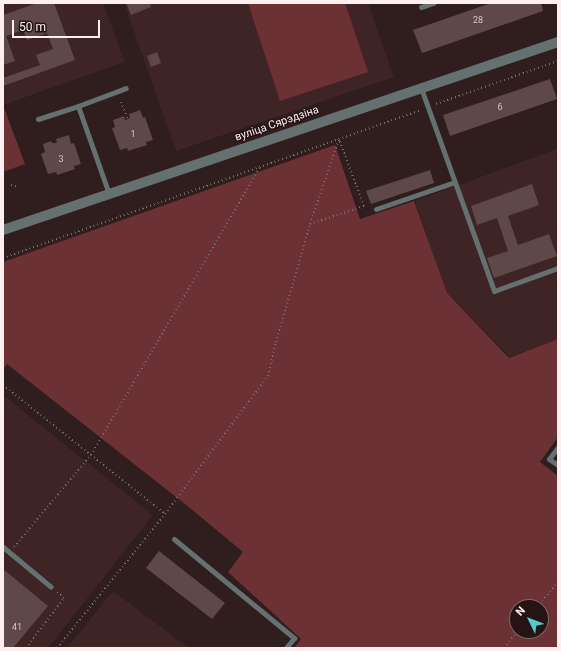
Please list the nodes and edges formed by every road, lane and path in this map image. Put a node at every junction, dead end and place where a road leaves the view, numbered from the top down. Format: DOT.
graph roads {
  1 [pos="432,3"];
  2 [pos="421,7"];
  3 [pos="558,42"];
  4 [pos="558,61"];
  5 [pos="126,88"];
  6 [pos="421,88"];
  7 [pos="121,102"];
  8 [pos="78,106"];
  9 [pos="428,107"];
  10 [pos="38,119"];
  11 [pos="128,119"];
  12 [pos="339,139"];
  13 [pos="261,166"];
  14 [pos="455,182"];
  15 [pos="11,185"];
  16 [pos="18,187"];
  17 [pos="109,194"];
  18 [pos="376,209"];
  19 [pos="310,224"];
  20 [pos="3,230"];
  21 [pos="3,258"];
  22 [pos="558,268"];
  23 [pos="3,384"];
  24 [pos="558,447"];
  25 [pos="91,455"];
  26 [pos="558,466"];
  27 [pos="165,514"];
  28 [pos="174,539"];
  29 [pos="3,546"];
  30 [pos="10,552"];
  31 [pos="558,582"];
  32 [pos="51,587"];
  33 [pos="544,599"];
  34 [pos="511,639"];
  35 [pos="26,648"];
  36 [pos="57,648"];
  37 [pos="286,648"];
  38 [pos="504,648"];
  1 -- 2 [label="lane"];
  3 -- 6 [label="street, вуліца Сярэдзіна"];
  4 -- 9 [label="path"];
  5 -- 8 [label="lane"];
  6 -- 9 [label="lane"];
  6 -- 17 [label="street, вуліца Сярэдзіна"];
  7 -- 11 [label="path"];
  8 -- 10 [label="lane"];
  8 -- 17 [label="lane"];
  9 -- 12 [label="path"];
  9 -- 14 [label="lane"];
  12 -- 13 [label="path"];
  12 -- 19 [label="path"];
  12 -- 19 [label="path"];
  13 -- 21 [label="path"];
  13 -- 25 [label="path"];
  14 -- 18 [label="lane"];
  14 -- 22 [label="lane"];
  15 -- 16 [label="path"];
  17 -- 20 [label="street, вуліца Сярэдзіна"];
  19 -- 27 [label="path"];
  23 -- 25 [label="path"];
  24 -- 26 [label="lane"];
  25 -- 27 [label="path"];
  25 -- 30 [label="path"];
  27 -- 36 [label="path"];
  28 -- 37 [label="lane"];
  29 -- 30 [label="lane"];
  30 -- 32 [label="lane"];
  31 -- 33 [label="path"];
  32 -- 35 [label="path"];
  34 -- 38 [label="path"];
}
